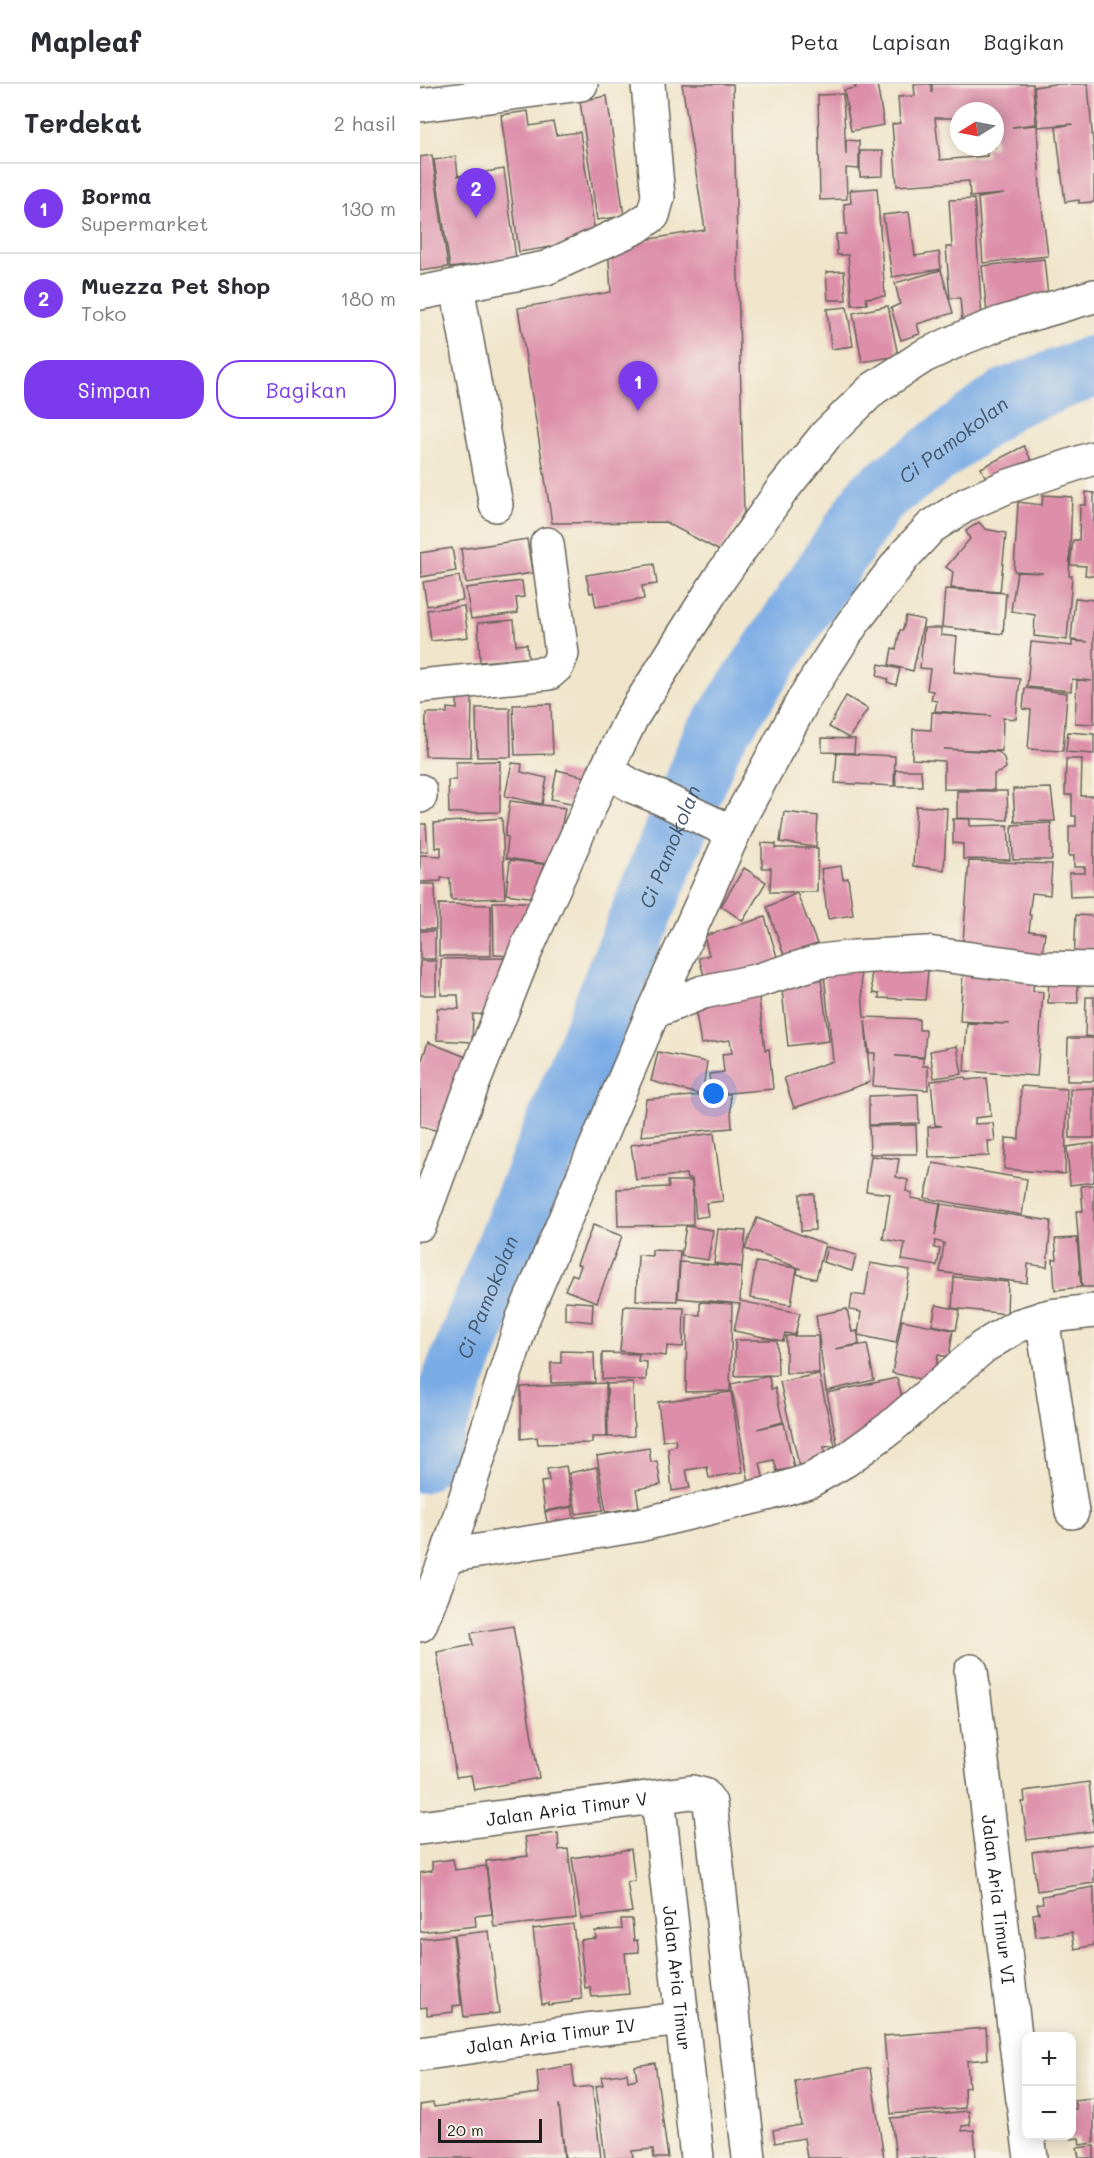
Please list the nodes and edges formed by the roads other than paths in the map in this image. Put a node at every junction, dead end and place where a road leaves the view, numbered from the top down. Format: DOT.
graph roads {
  1 [pos="581,84"];
  2 [pos="648,84"];
  3 [pos="504,89"];
  4 [pos="420,105"];
  5 [pos="457,286"];
  6 [pos="420,293"];
  7 [pos="1094,296"];
  8 [pos="1094,458"];
  9 [pos="496,505"];
  10 [pos="547,544"];
  11 [pos="420,686"];
  12 [pos="619,778"];
  13 [pos="420,791"];
  14 [pos="420,796"];
  15 [pos="721,827"];
  16 [pos="1094,969"];
  17 [pos="653,1012"];
  18 [pos="421,1219"];
  19 [pos="1094,1311"];
  20 [pos="1042,1318"];
  21 [pos="1072,1512"];
  22 [pos="447,1556"];
  23 [pos="420,1625"];
  24 [pos="971,1671"];
  25 [pos="657,1797"];
  26 [pos="420,1828"];
  27 [pos="682,2019"];
  28 [pos="420,2054"];
  29 [pos="1022,2092"];
  30 [pos="1028,2140"];
  31 [pos="748,2154"];
  32 [pos="696,2156"];
  33 [pos="1030,2158"];
  1 -- 3 [label="street"];
  2 -- 5 [label="street"];
  3 -- 4 [label="street"];
  5 -- 6 [label="street"];
  5 -- 9 [label="street"];
  7 -- 12 [label="street"];
  8 -- 15 [label="street"];
  10 -- 11 [label="street"];
  12 -- 15 [label="street"];
  12 -- 18 [label="street"];
  13 -- 14 [label="street"];
  15 -- 17 [label="street"];
  16 -- 17 [label="street"];
  17 -- 22 [label="street"];
  19 -- 20 [label="street"];
  20 -- 21 [label="street"];
  20 -- 22 [label="street"];
  22 -- 23 [label="street"];
  24 -- 29 [label="street, Jalan Aria Timur VI"];
  25 -- 26 [label="street, Jalan Aria Timur V"];
  25 -- 27 [label="street, Jalan Aria Timur"];
  25 -- 31 [label="street, Jalan Aria Timur V"];
  27 -- 28 [label="street, Jalan Aria Timur IV"];
  27 -- 32 [label="street, Jalan Aria Timur"];
  30 -- 33 [label="street"];
  31 -- 32 [label="street"];
}
